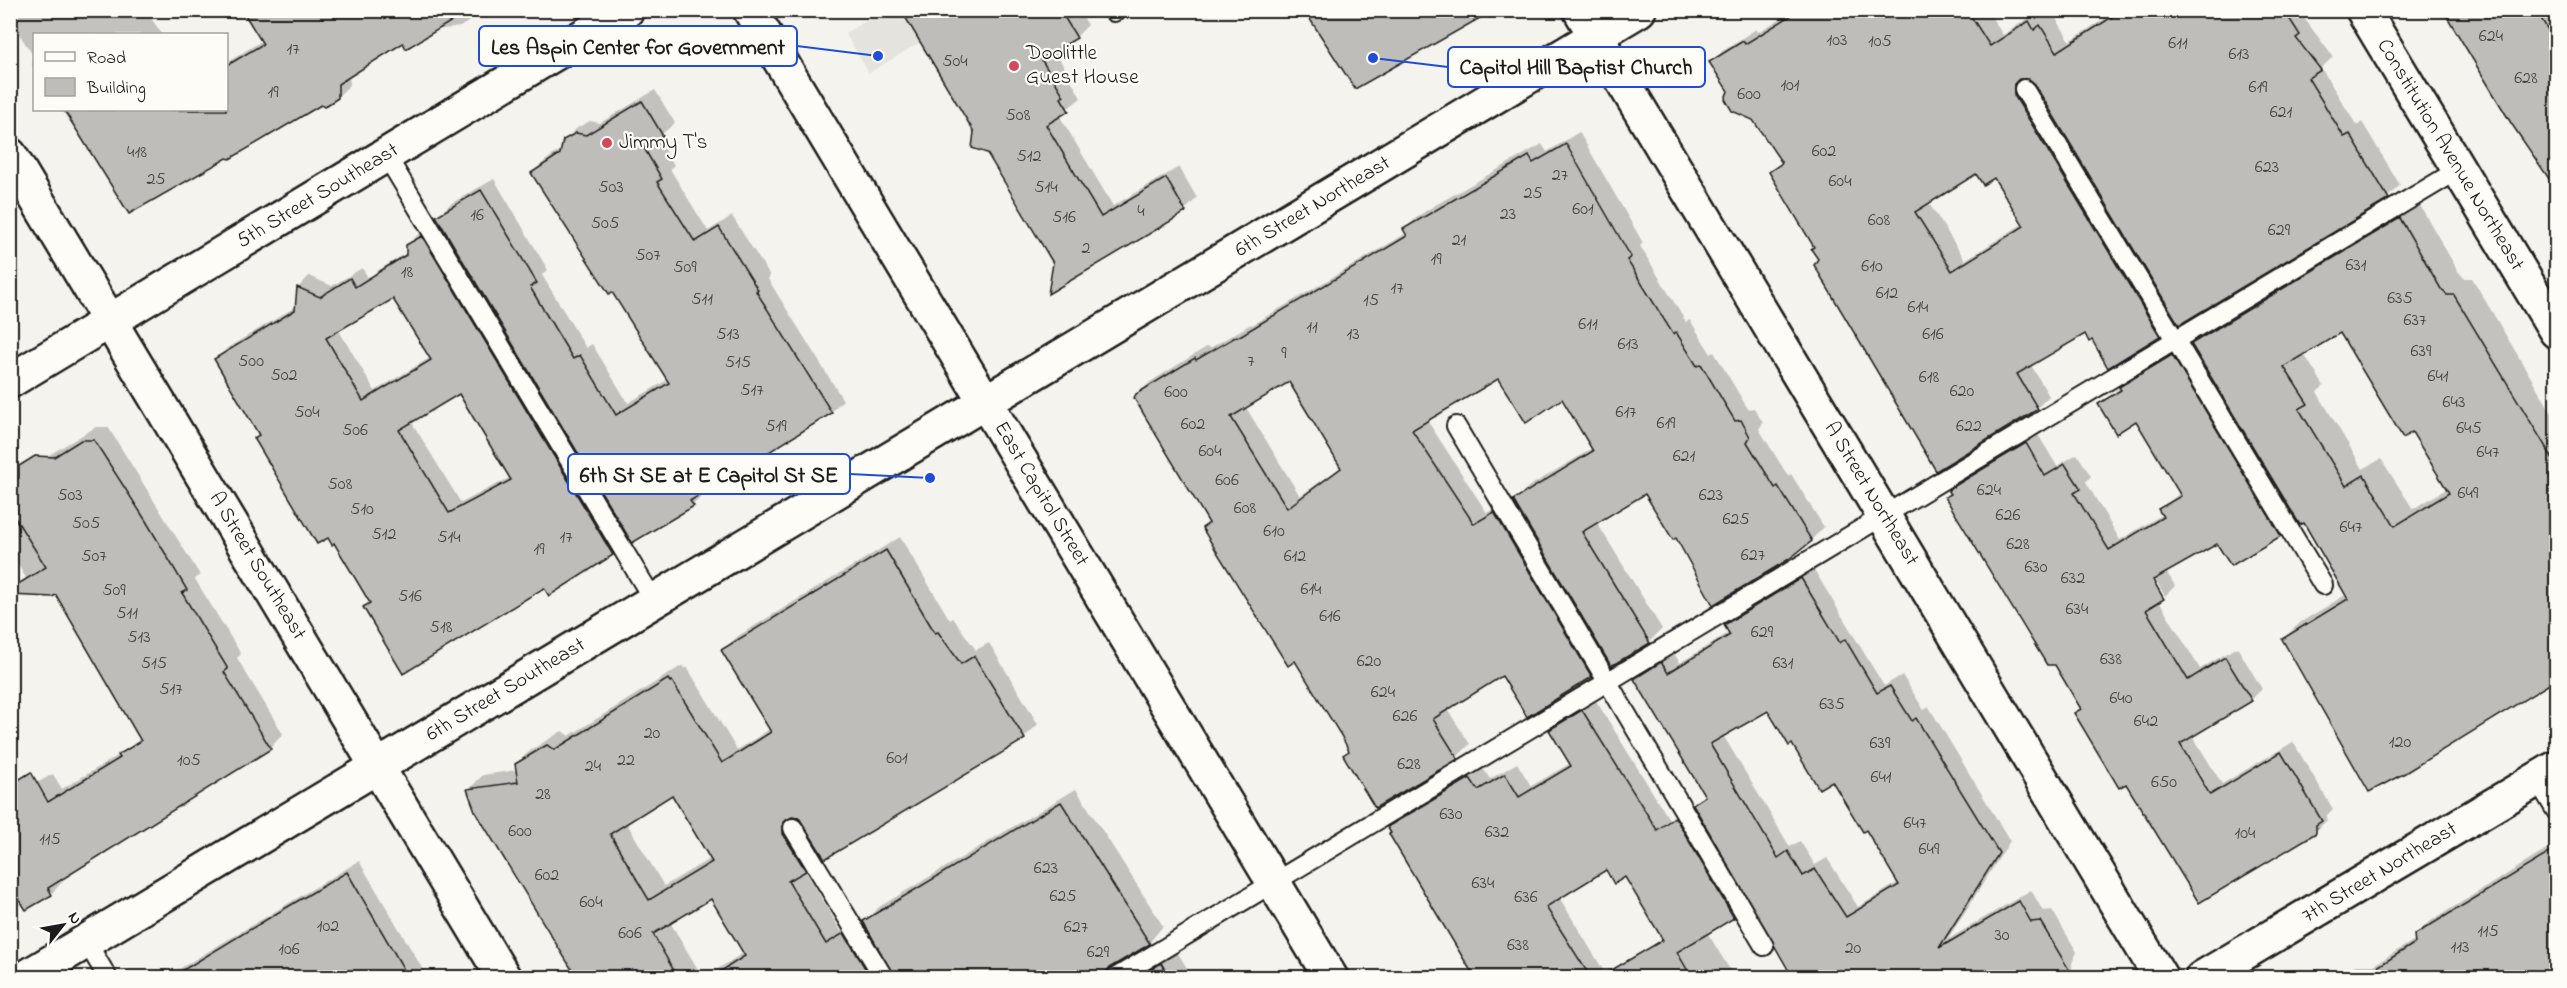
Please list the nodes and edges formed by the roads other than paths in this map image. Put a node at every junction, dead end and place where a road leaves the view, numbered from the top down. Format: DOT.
graph roads {
  1 [pos="627,10"];
  2 [pos="750,10"];
  3 [pos="1639,10"];
  4 [pos="2363,10"];
  5 [pos="1588,24"];
  6 [pos="2024,89"];
  7 [pos="10,154"];
  8 [pos="386,155"];
  9 [pos="2458,170"];
  10 [pos="110,321"];
  11 [pos="2556,331"];
  12 [pos="2175,340"];
  13 [pos="10,381"];
  14 [pos="986,402"];
  15 [pos="1456,426"];
  16 [pos="1884,516"];
  17 [pos="2323,585"];
  18 [pos="654,601"];
  19 [pos="1607,682"];
  20 [pos="378,767"];
  21 [pos="2547,773"];
  22 [pos="2556,811"];
  23 [pos="792,828"];
  24 [pos="1274,882"];
  25 [pos="86,941"];
  26 [pos="1764,946"];
  27 [pos="25,978"];
  28 [pos="108,978"];
  29 [pos="504,978"];
  30 [pos="884,978"];
  31 [pos="1115,978"];
  32 [pos="1331,978"];
  33 [pos="2161,978"];
  34 [pos="2202,978"];
  1 -- 8 [label="main road, 5th Street Southeast"];
  2 -- 14 [label="main road, East Capitol Street"];
  3 -- 5 [label="main road, 6th Street Northeast"];
  4 -- 9 [label="main road, Constitution Avenue Northeast"];
  5 -- 14 [label="main road, 6th Street Northeast"];
  5 -- 16 [label="main road, A Street Northeast"];
  6 -- 12 [label="lane"];
  7 -- 10 [label="main road, A Street Southeast"];
  8 -- 10 [label="main road, 5th Street Southeast"];
  8 -- 18 [label="lane"];
  9 -- 11 [label="main road, Constitution Avenue Northeast"];
  9 -- 12 [label="lane"];
  10 -- 13 [label="main road, 5th Street Southeast"];
  10 -- 20 [label="main road, A Street Southeast"];
  12 -- 16 [label="lane"];
  12 -- 17 [label="lane"];
  14 -- 18 [label="main road, 6th Street Southeast"];
  14 -- 24 [label="main road, East Capitol Street"];
  15 -- 19 [label="lane"];
  16 -- 19 [label="lane"];
  16 -- 33 [label="main road, A Street Northeast"];
  18 -- 20 [label="main road, 6th Street Southeast"];
  19 -- 24 [label="lane"];
  19 -- 26 [label="lane"];
  20 -- 25 [label="main road, 6th Street Southeast"];
  20 -- 29 [label="main road, A Street Southeast"];
  21 -- 22 [label="lane"];
  21 -- 34 [label="main road, 7th Street Northeast"];
  23 -- 30 [label="lane"];
  24 -- 31 [label="lane"];
  24 -- 32 [label="main road, East Capitol Street"];
  25 -- 27 [label="main road, 6th Street Southeast"];
  25 -- 28 [label="lane"];
}
